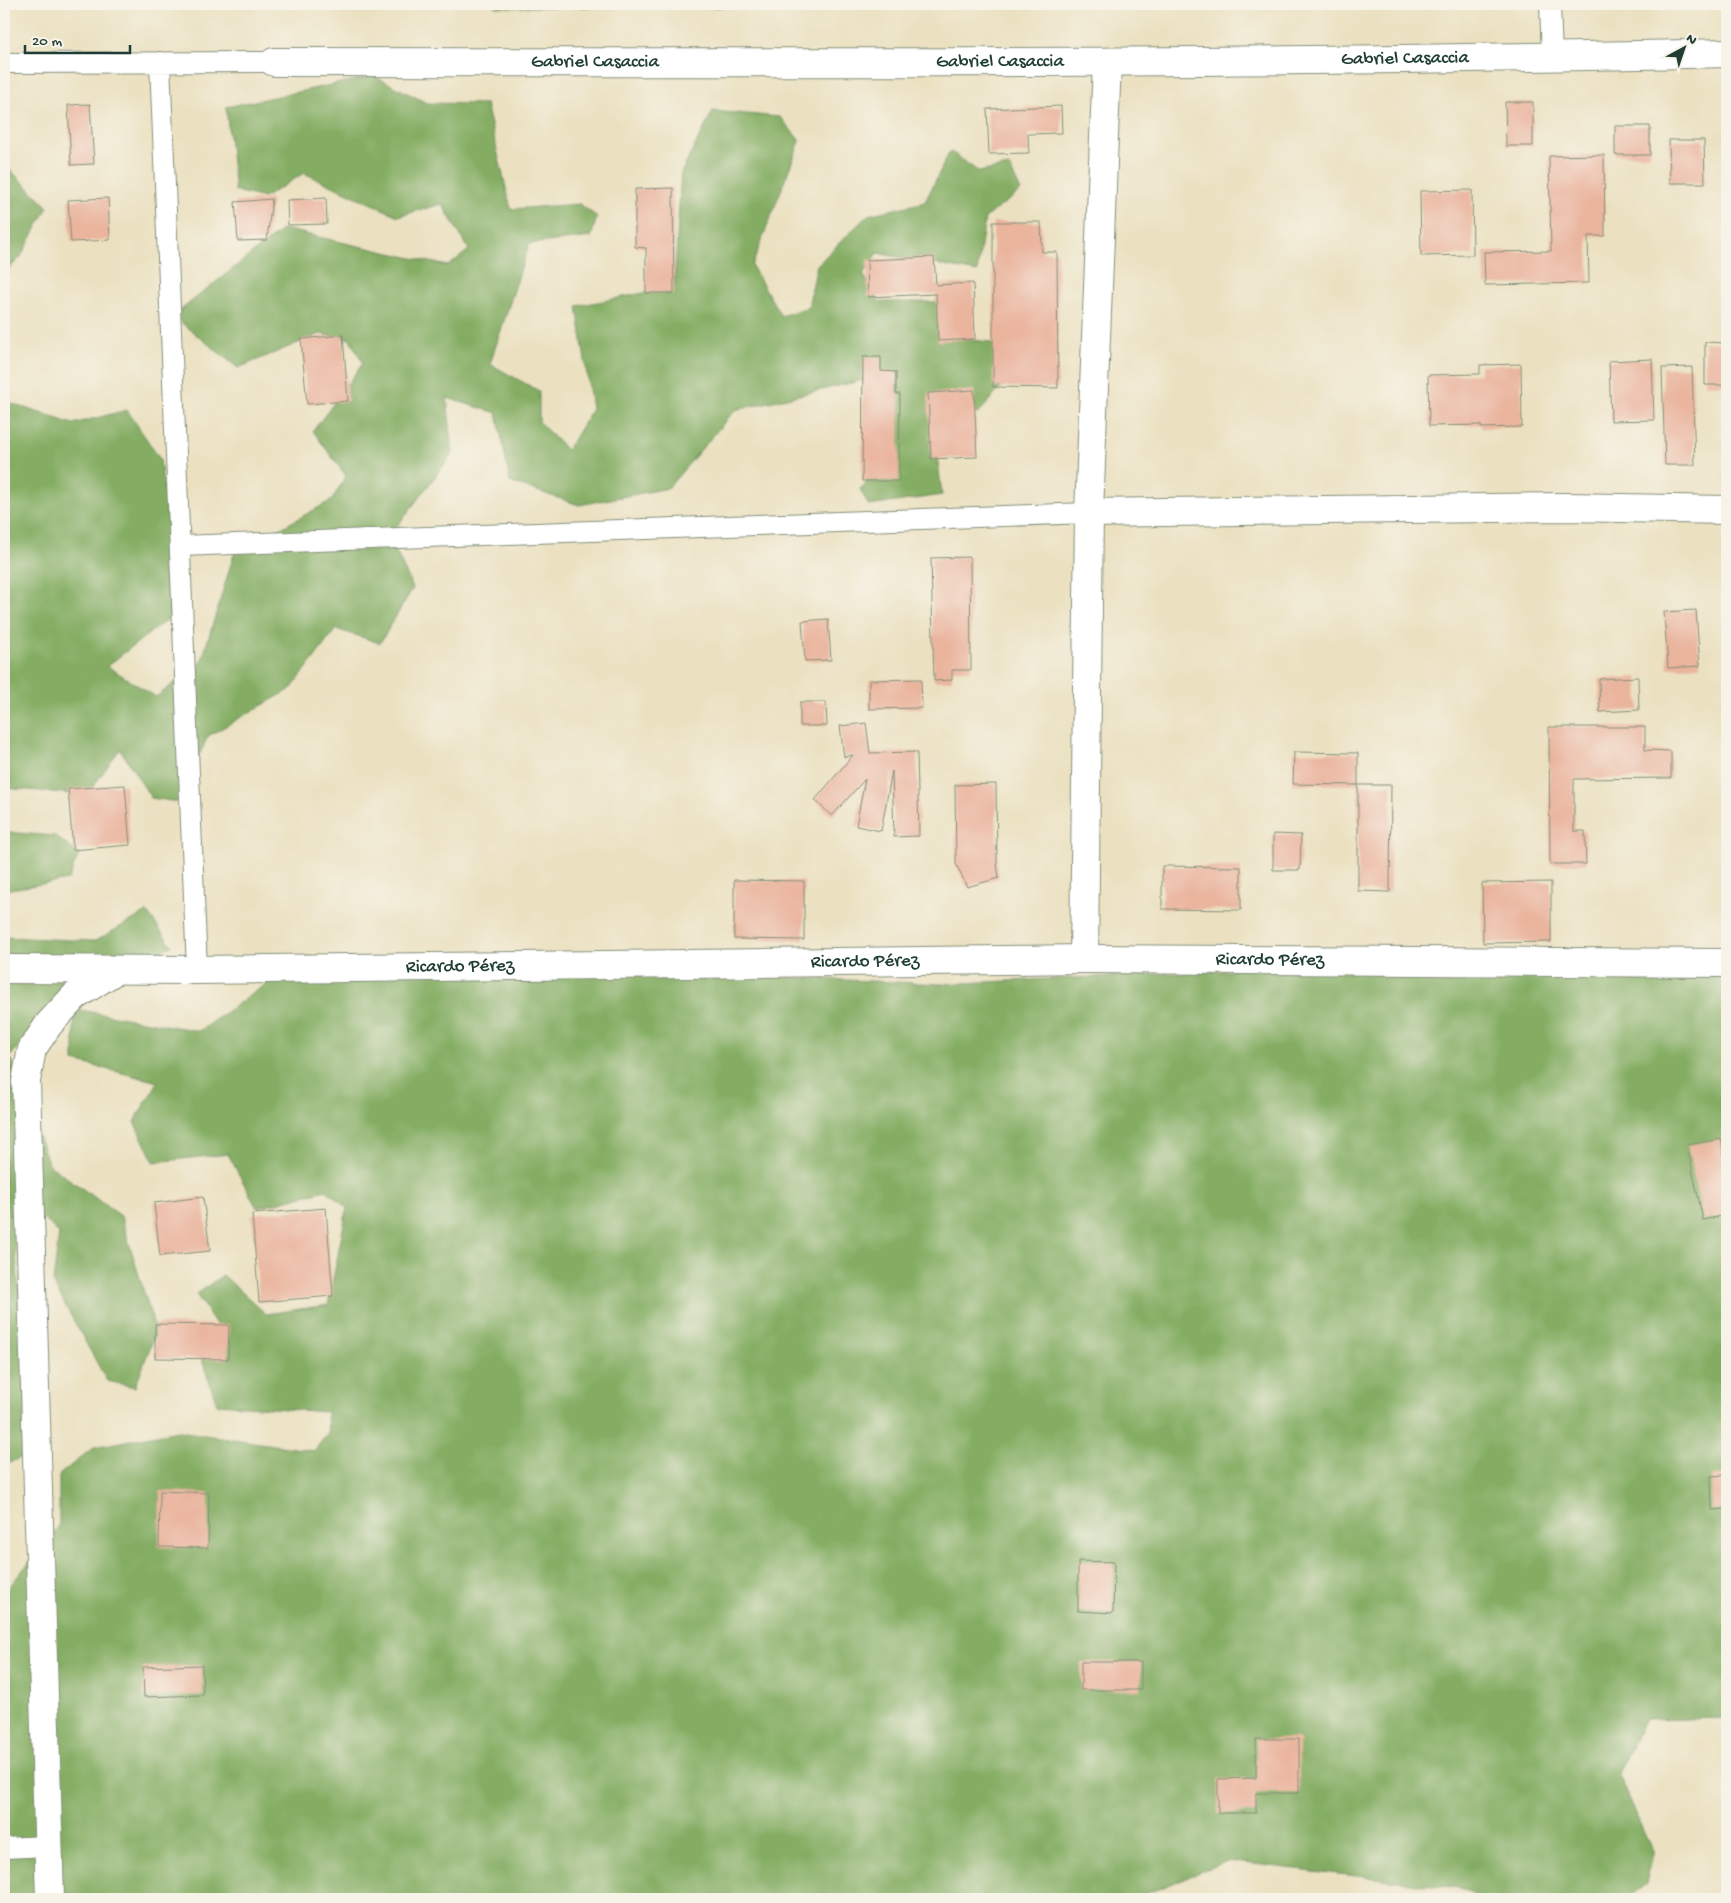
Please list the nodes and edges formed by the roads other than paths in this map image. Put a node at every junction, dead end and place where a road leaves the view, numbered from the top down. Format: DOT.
graph roads {
  1 [pos="1550,4"];
  2 [pos="1727,53"];
  3 [pos="1552,57"];
  4 [pos="160,62"];
  5 [pos="274,62"];
  6 [pos="1107,62"];
  7 [pos="4,63"];
  8 [pos="1727,510"];
  9 [pos="1089,513"];
  10 [pos="180,546"];
  11 [pos="1084,959"];
  12 [pos="1727,963"];
  13 [pos="4,969"];
  14 [pos="117,970"];
  15 [pos="197,970"];
  16 [pos="48,1846"];
  17 [pos="4,1848"];
  18 [pos="50,1899"];
  1 -- 3 [label="lane"];
  2 -- 3 [label="street, Gabriel Casaccia"];
  3 -- 6 [label="street, Gabriel Casaccia"];
  4 -- 5 [label="lane"];
  4 -- 7 [label="lane"];
  4 -- 10 [label="lane"];
  5 -- 6 [label="street, Gabriel Casaccia"];
  6 -- 9 [label="street"];
  8 -- 9 [label="street"];
  9 -- 10 [label="lane"];
  9 -- 11 [label="street"];
  10 -- 15 [label="lane"];
  11 -- 12 [label="street, Ricardo Pérez"];
  11 -- 15 [label="street, Ricardo Pérez"];
  13 -- 14 [label="street, Ricardo Pérez"];
  14 -- 15 [label="street, Ricardo Pérez"];
  14 -- 16 [label="street"];
  16 -- 17 [label="lane"];
  16 -- 18 [label="street"];
}
